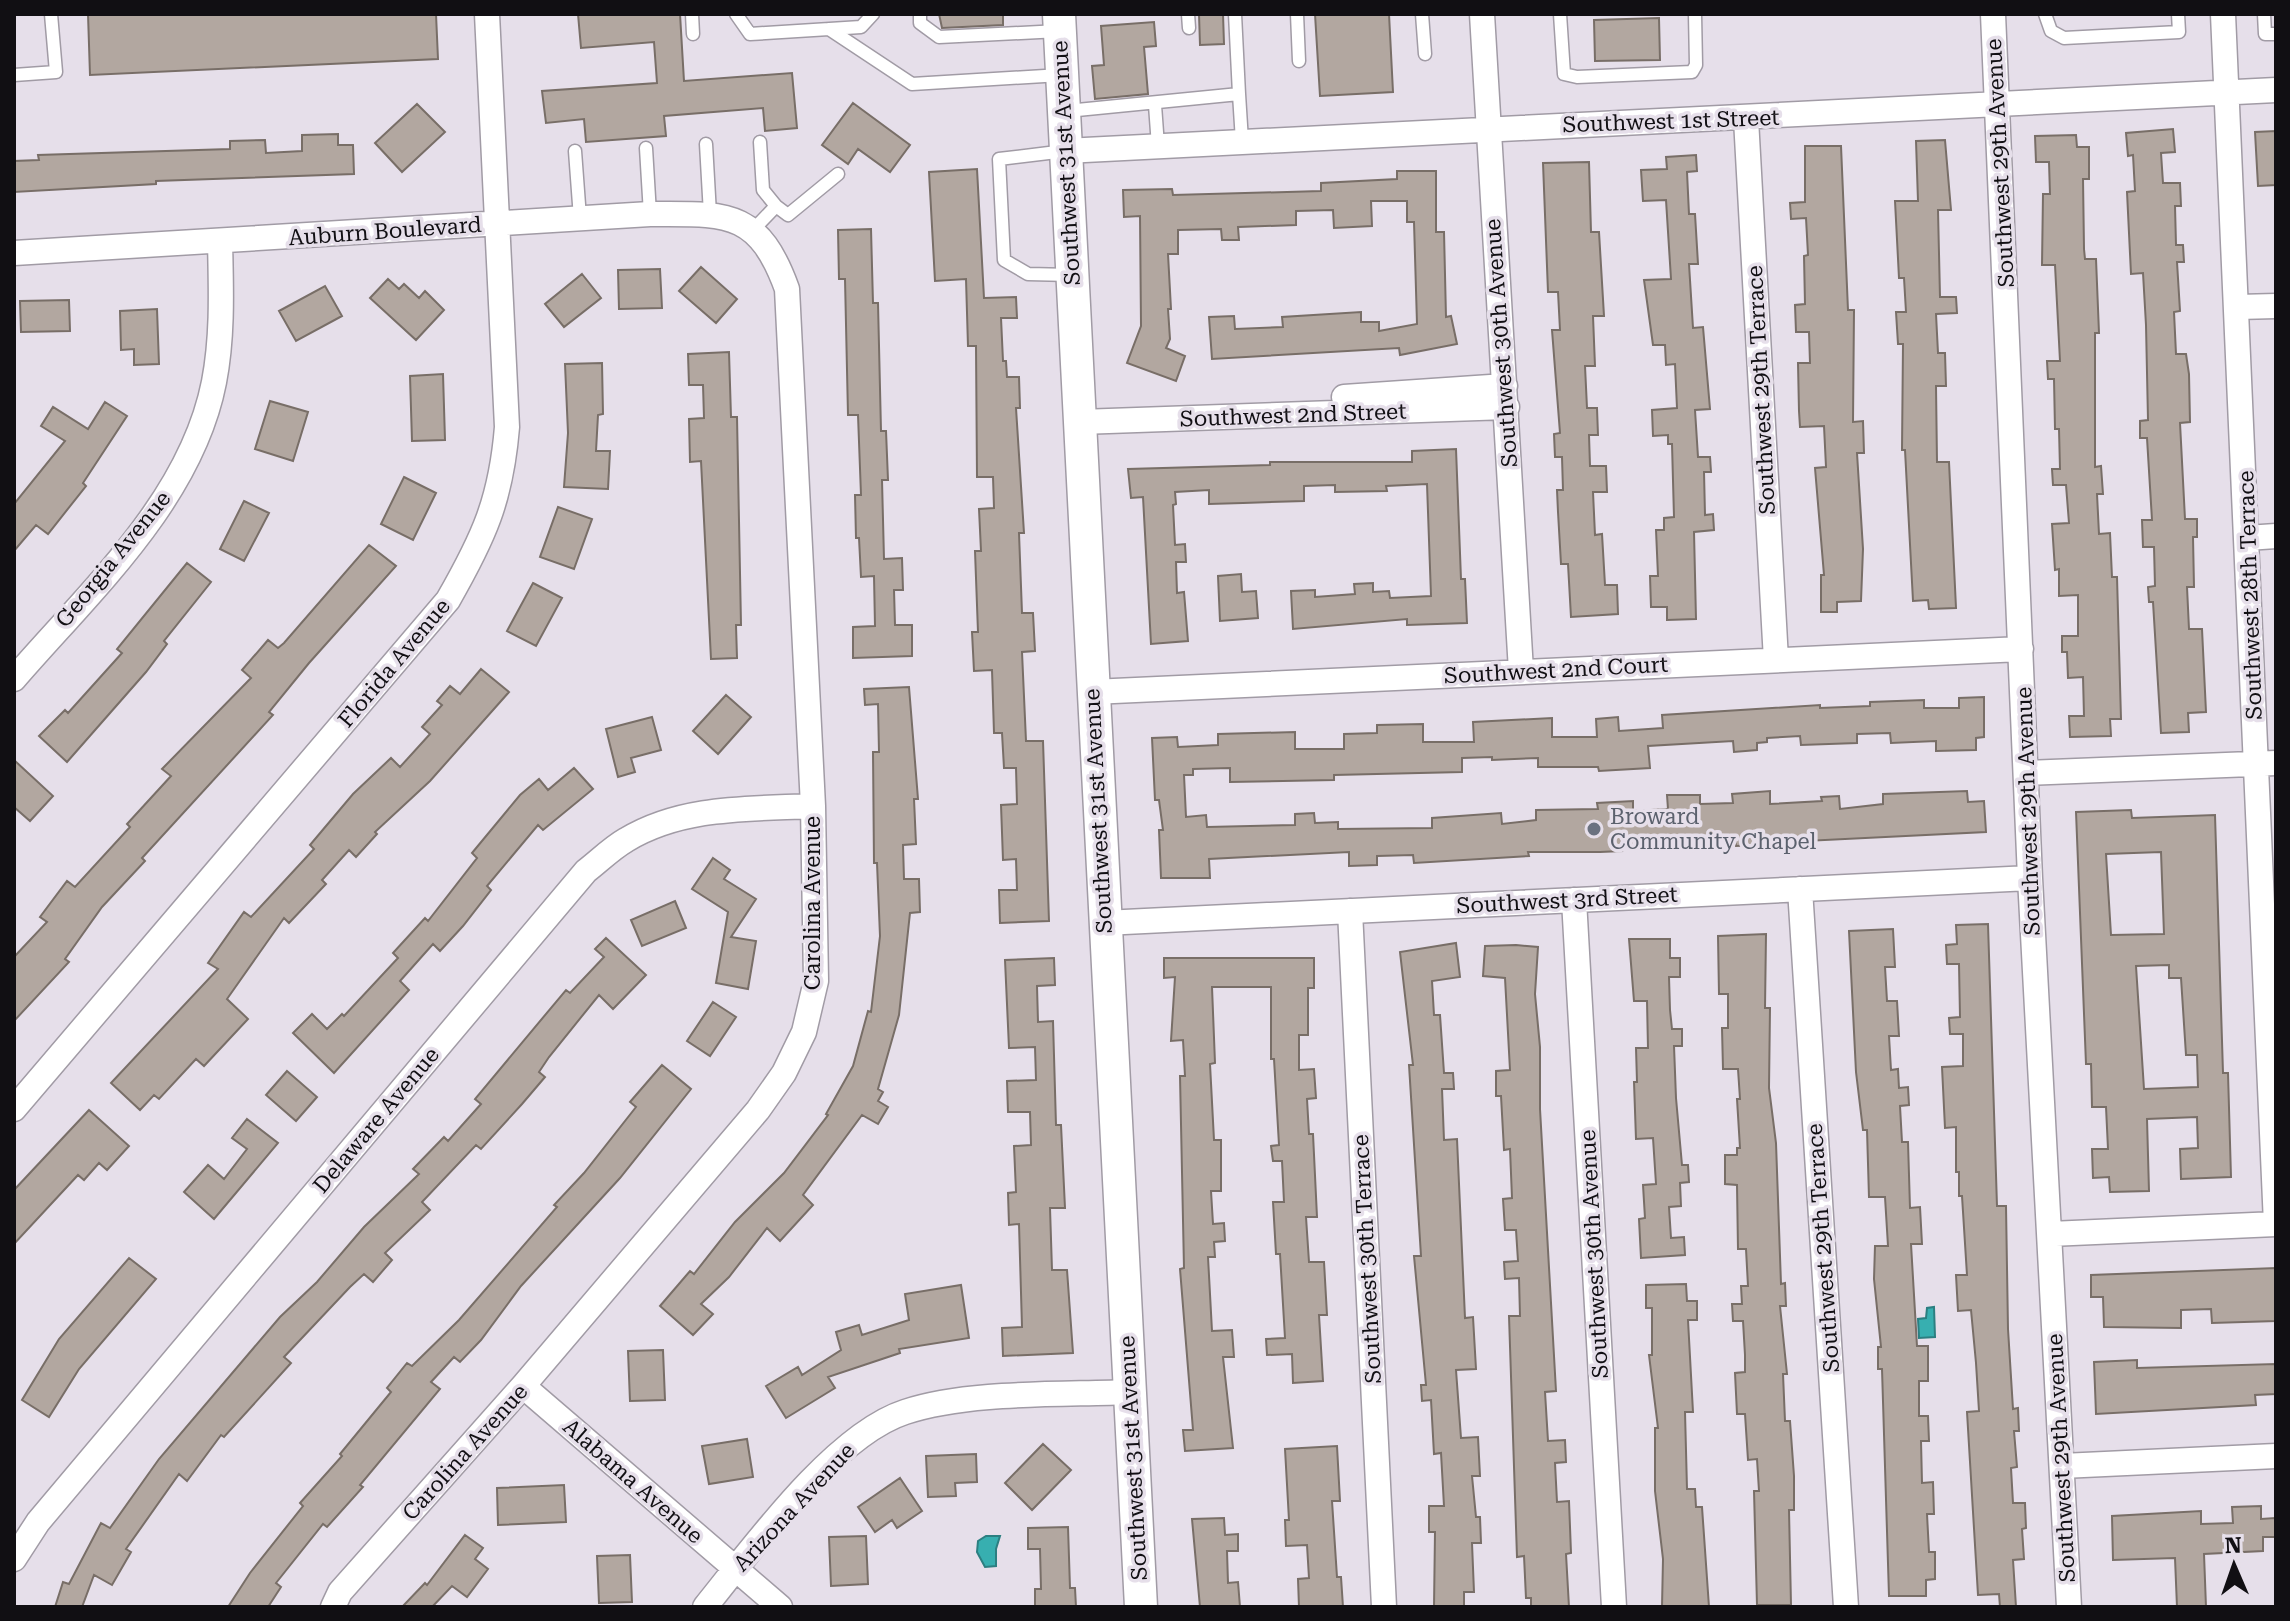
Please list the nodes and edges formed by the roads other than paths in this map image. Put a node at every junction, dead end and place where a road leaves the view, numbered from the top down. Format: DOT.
graph roads {
  1 [pos="51,14"];
  2 [pos="487,14"];
  3 [pos="692,14"];
  4 [pos="736,14"];
  5 [pos="873,14"];
  6 [pos="920,14"];
  7 [pos="1188,14"];
  8 [pos="1235,14"];
  9 [pos="1297,14"];
  10 [pos="1422,14"];
  11 [pos="1482,14"];
  12 [pos="1560,14"];
  13 [pos="1695,14"];
  14 [pos="1993,14"];
  15 [pos="2045,14"];
  16 [pos="2178,14"];
  17 [pos="2223,14"];
  18 [pos="2264,14"];
  19 [pos="1059,22"];
  20 [pos="1189,28"];
  21 [pos="829,29"];
  22 [pos="693,34"];
  23 [pos="2276,34"];
  24 [pos="1425,54"];
  25 [pos="1299,61"];
  26 [pos="14,75"];
  27 [pos="1062,75"];
  28 [pos="2276,90"];
  29 [pos="2229,92"];
  30 [pos="1239,94"];
  31 [pos="1155,105"];
  32 [pos="1999,105"];
  33 [pos="1064,111"];
  34 [pos="1746,119"];
  35 [pos="1487,128"];
  36 [pos="1242,141"];
  37 [pos="760,142"];
  38 [pos="706,144"];
  39 [pos="1158,146"];
  40 [pos="646,148"];
  41 [pos="575,151"];
  42 [pos="1065,151"];
  43 [pos="838,174"];
  44 [pos="776,206"];
  45 [pos="650,214"];
  46 [pos="710,214"];
  47 [pos="580,218"];
  48 [pos="498,224"];
  49 [pos="754,229"];
  50 [pos="220,241"];
  51 [pos="14,253"];
  52 [pos="1071,275"];
  53 [pos="2276,306"];
  54 [pos="2238,307"];
  55 [pos="1506,397"];
  56 [pos="1079,416"];
  57 [pos="2276,536"];
  58 [pos="2247,538"];
  59 [pos="2021,649"];
  60 [pos="1776,660"];
  61 [pos="1521,671"];
  62 [pos="14,679"];
  63 [pos="1092,692"];
  64 [pos="2266,764"];
  65 [pos="2026,773"];
  66 [pos="813,806"];
  67 [pos="2030,878"];
  68 [pos="1800,889"];
  69 [pos="1574,900"];
  70 [pos="1350,911"];
  71 [pos="1104,923"];
  72 [pos="2271,988"];
  73 [pos="14,1109"];
  74 [pos="2276,1224"];
  75 [pos="2050,1234"];
  76 [pos="523,1386"];
  77 [pos="1130,1392"];
  78 [pos="2276,1456"];
  79 [pos="2062,1466"];
  80 [pos="14,1559"];
  81 [pos="735,1571"];
  82 [pos="333,1607"];
  83 [pos="705,1607"];
  84 [pos="780,1607"];
  85 [pos="1141,1607"];
  86 [pos="1384,1607"];
  87 [pos="1614,1607"];
  88 [pos="1846,1607"];
  89 [pos="2069,1607"];
  1 -- 26 [label="lane"];
  2 -- 48 [label="street, Florida Avenue"];
  3 -- 22 [label="lane"];
  4 -- 21 [label="lane"];
  5 -- 21 [label="lane"];
  6 -- 19 [label="lane"];
  7 -- 20 [label="lane"];
  8 -- 30 [label="lane"];
  9 -- 25 [label="lane"];
  10 -- 24 [label="lane"];
  11 -- 35 [label="street, Southwest 30th Avenue"];
  12 -- 13 [label="lane"];
  14 -- 32 [label="street, Southwest 29th Avenue"];
  15 -- 16 [label="lane"];
  17 -- 29 [label="street, Southwest 28th Terrace"];
  18 -- 23 [label="lane"];
  19 -- 27 [label="main road, Southwest 31st Avenue"];
  21 -- 27 [label="lane"];
  27 -- 33 [label="main road, Southwest 31st Avenue"];
  28 -- 29 [label="street, Southwest 1st Street"];
  29 -- 32 [label="street, Southwest 1st Street"];
  29 -- 54 [label="street, Southwest 28th Terrace"];
  30 -- 31 [label="lane"];
  30 -- 36 [label="lane"];
  31 -- 33 [label="lane"];
  31 -- 39 [label="lane"];
  32 -- 34 [label="street, Southwest 1st Street"];
  32 -- 59 [label="street, Southwest 29th Avenue"];
  33 -- 42 [label="main road, Southwest 31st Avenue"];
  34 -- 35 [label="street, Southwest 1st Street"];
  34 -- 60 [label="street, Southwest 29th Terrace"];
  35 -- 36 [label="street, Southwest 1st Street"];
  35 -- 55 [label="street, Southwest 30th Avenue"];
  36 -- 39 [label="street, Southwest 1st Street"];
  37 -- 44 [label="lane"];
  38 -- 46 [label="lane"];
  39 -- 42 [label="street, Southwest 1st Street"];
  40 -- 45 [label="lane"];
  41 -- 47 [label="lane"];
  42 -- 52 [label="main road, Southwest 31st Avenue"];
  42 -- 52 [label="lane"];
  43 -- 44 [label="lane"];
  44 -- 49 [label="lane"];
  45 -- 46 [label="street, Auburn Boulevard"];
  45 -- 47 [label="street, Auburn Boulevard"];
  46 -- 49 [label="street, Auburn Boulevard"];
  47 -- 48 [label="street, Auburn Boulevard"];
  48 -- 50 [label="street, Auburn Boulevard"];
  48 -- 73 [label="street, Florida Avenue"];
  49 -- 66 [label="street, Carolina Avenue"];
  50 -- 51 [label="street, Auburn Boulevard"];
  50 -- 62 [label="street, Georgia Avenue"];
  52 -- 56 [label="main road, Southwest 31st Avenue"];
  53 -- 54 [label="street"];
  54 -- 58 [label="street, Southwest 28th Terrace"];
  55 -- 56 [label="street, Southwest 2nd Street"];
  55 -- 61 [label="street, Southwest 30th Avenue"];
  56 -- 63 [label="main road, Southwest 31st Avenue"];
  57 -- 58 [label="street"];
  58 -- 64 [label="street, Southwest 28th Terrace"];
  59 -- 60 [label="street, Southwest 2nd Court"];
  59 -- 65 [label="street, Southwest 29th Avenue"];
  60 -- 61 [label="street, Southwest 2nd Court"];
  61 -- 63 [label="street, Southwest 2nd Court"];
  63 -- 71 [label="main road, Southwest 31st Avenue"];
  64 -- 65 [label="street"];
  64 -- 72 [label="street, Southwest 28th Terrace"];
  65 -- 67 [label="street, Southwest 29th Avenue"];
  66 -- 76 [label="street, Carolina Avenue"];
  66 -- 80 [label="street, Delaware Avenue"];
  67 -- 68 [label="street, Southwest 3rd Street"];
  67 -- 75 [label="street, Southwest 29th Avenue"];
  68 -- 69 [label="street, Southwest 3rd Street"];
  68 -- 88 [label="street, Southwest 29th Terrace"];
  69 -- 70 [label="street, Southwest 3rd Street"];
  69 -- 87 [label="street, Southwest 30th Avenue"];
  70 -- 71 [label="street, Southwest 3rd Street"];
  70 -- 86 [label="street, Southwest 30th Terrace"];
  71 -- 77 [label="main road, Southwest 31st Avenue"];
  72 -- 74 [label="street, Southwest 28th Terrace"];
  74 -- 75 [label="street"];
  75 -- 79 [label="street, Southwest 29th Avenue"];
  76 -- 81 [label="street, Alabama Avenue"];
  76 -- 82 [label="street, Carolina Avenue"];
  77 -- 81 [label="street, Arizona Avenue"];
  77 -- 85 [label="main road, Southwest 31st Avenue"];
  78 -- 79 [label="street"];
  79 -- 89 [label="street, Southwest 29th Avenue"];
  81 -- 83 [label="street, Arizona Avenue"];
  81 -- 84 [label="street, Alabama Avenue"];
}
